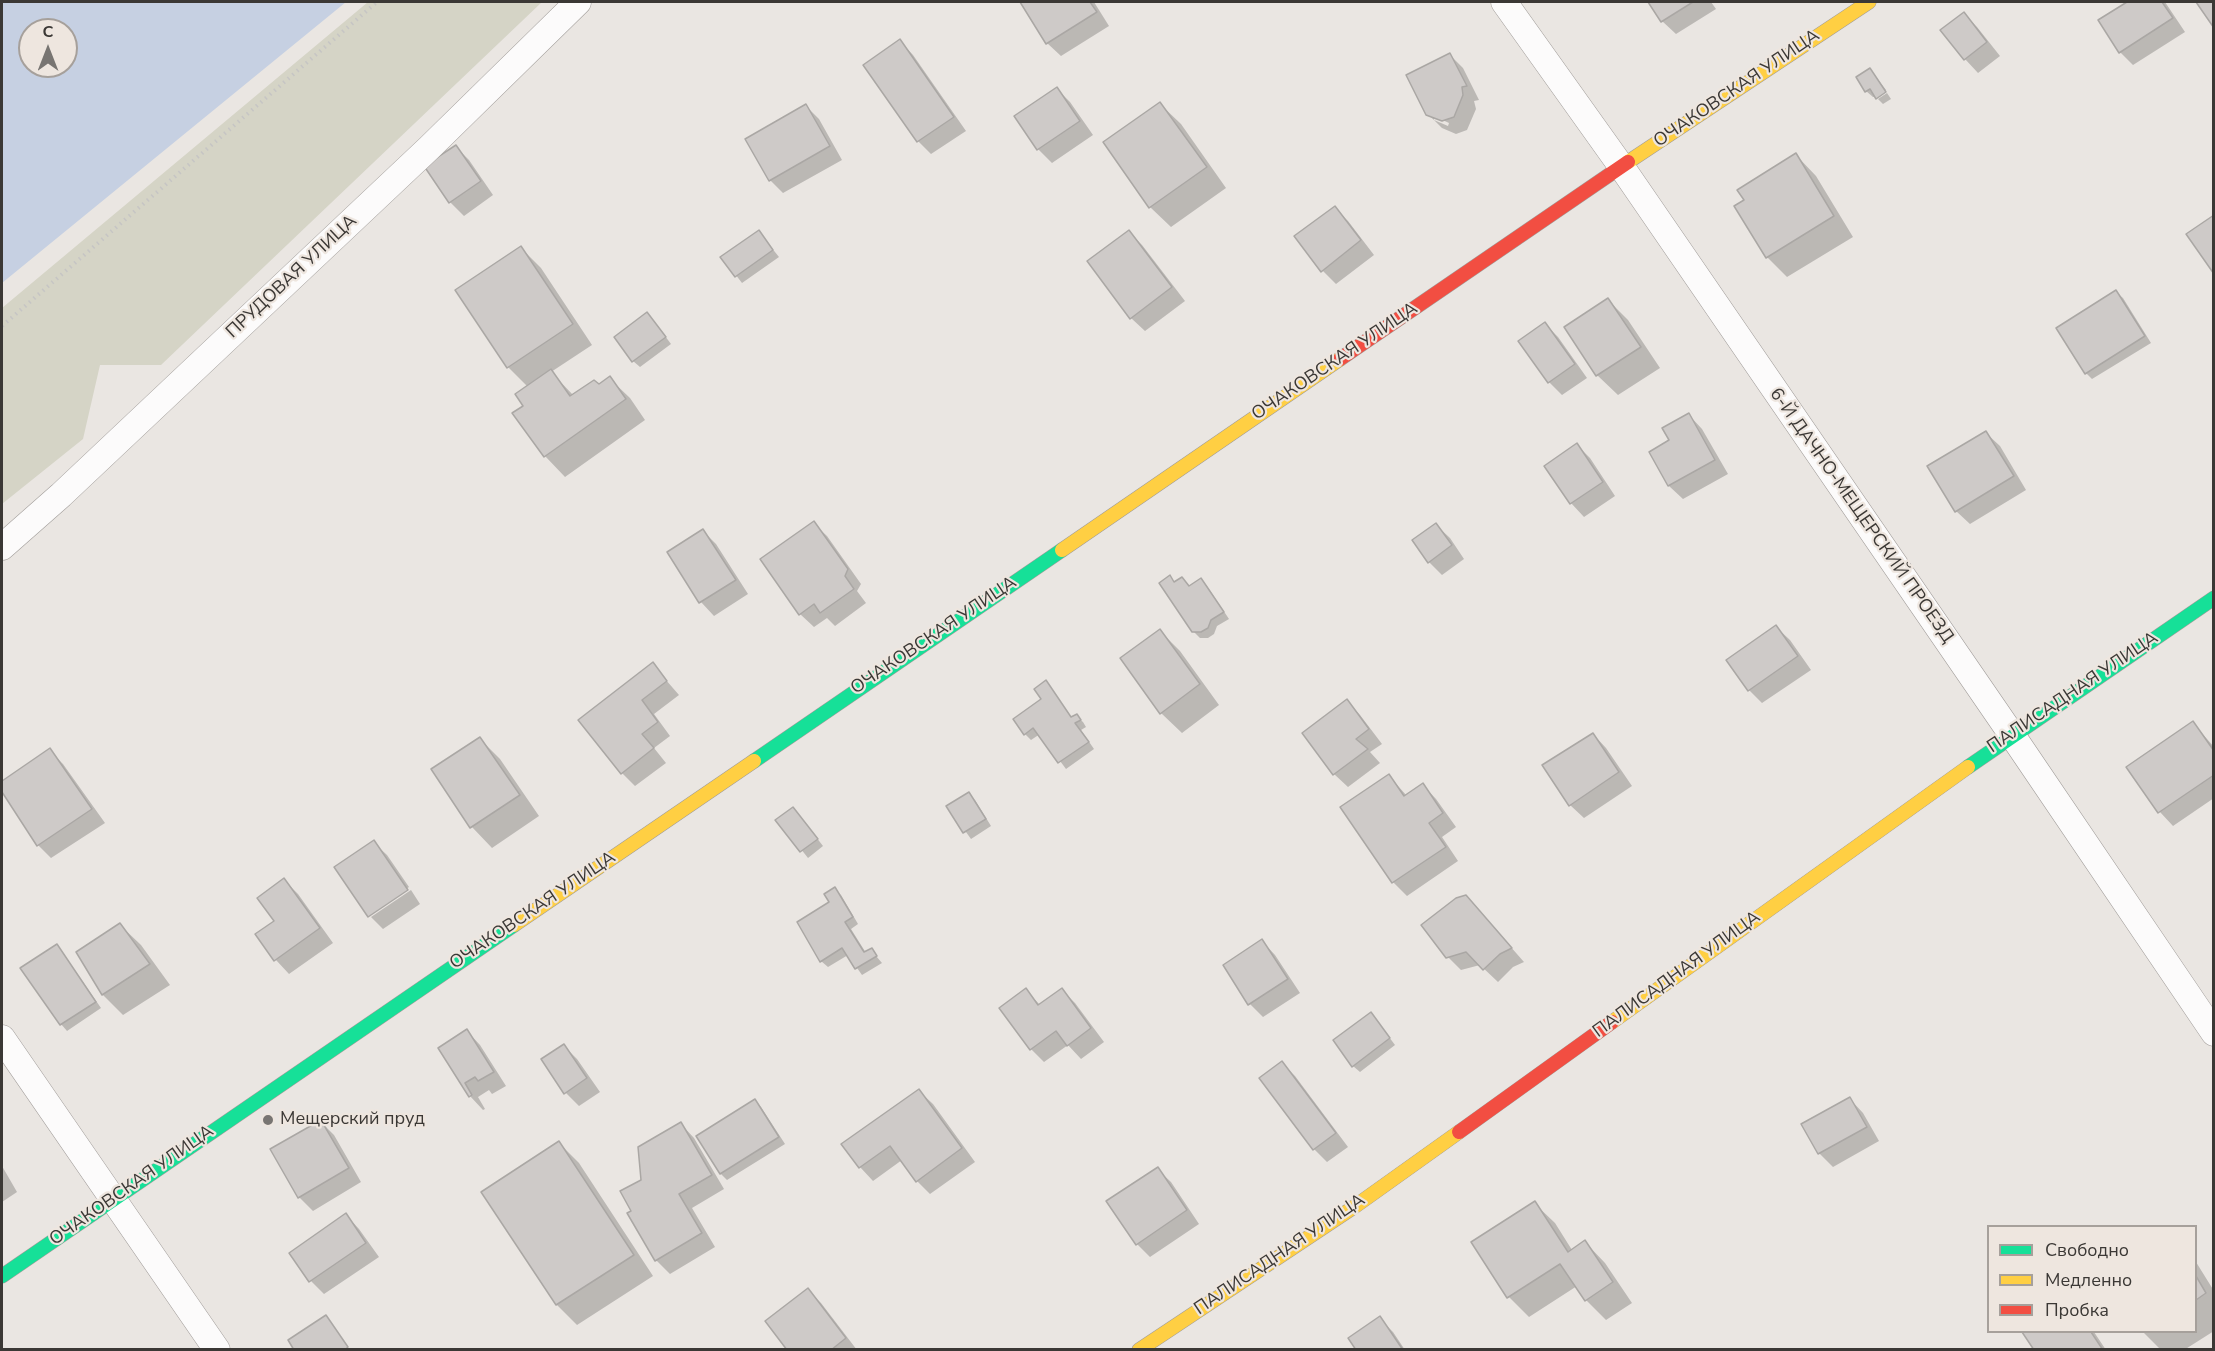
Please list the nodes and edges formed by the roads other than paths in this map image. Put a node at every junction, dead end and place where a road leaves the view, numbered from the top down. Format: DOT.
graph roads {
  1 [pos="578,2"];
  2 [pos="1504,2"];
  3 [pos="1869,2"];
  4 [pos="1621,166"];
  5 [pos="2,547"];
  6 [pos="2214,598"];
  7 [pos="2012,735"];
  8 [pos="2214,1033"];
  9 [pos="2,1038"];
  10 [pos="112,1198"];
  11 [pos="2,1276"];
  12 [pos="217,1350"];
  13 [pos="1139,1350"];
  1 -- 5 [label="street, ПРУДОВАЯ УЛИЦА"];
  2 -- 4 [label="street, 6-Й ДАЧНО-МЕЩЕРСКИЙ ПРОЕЗД"];
  3 -- 4 [label="street, ОЧАКОВСКАЯ УЛИЦА"];
  4 -- 7 [label="street, 6-Й ДАЧНО-МЕЩЕРСКИЙ ПРОЕЗД"];
  4 -- 10 [label="street, ОЧАКОВСКАЯ УЛИЦА"];
  6 -- 7 [label="street, ПАЛИСАДНАЯ УЛИЦА"];
  7 -- 8 [label="street, 6-Й ДАЧНО-МЕЩЕРСКИЙ ПРОЕЗД"];
  7 -- 13 [label="street, ПАЛИСАДНАЯ УЛИЦА"];
  9 -- 10 [label="street"];
  10 -- 11 [label="street, ОЧАКОВСКАЯ УЛИЦА"];
  10 -- 12 [label="street"];
}
